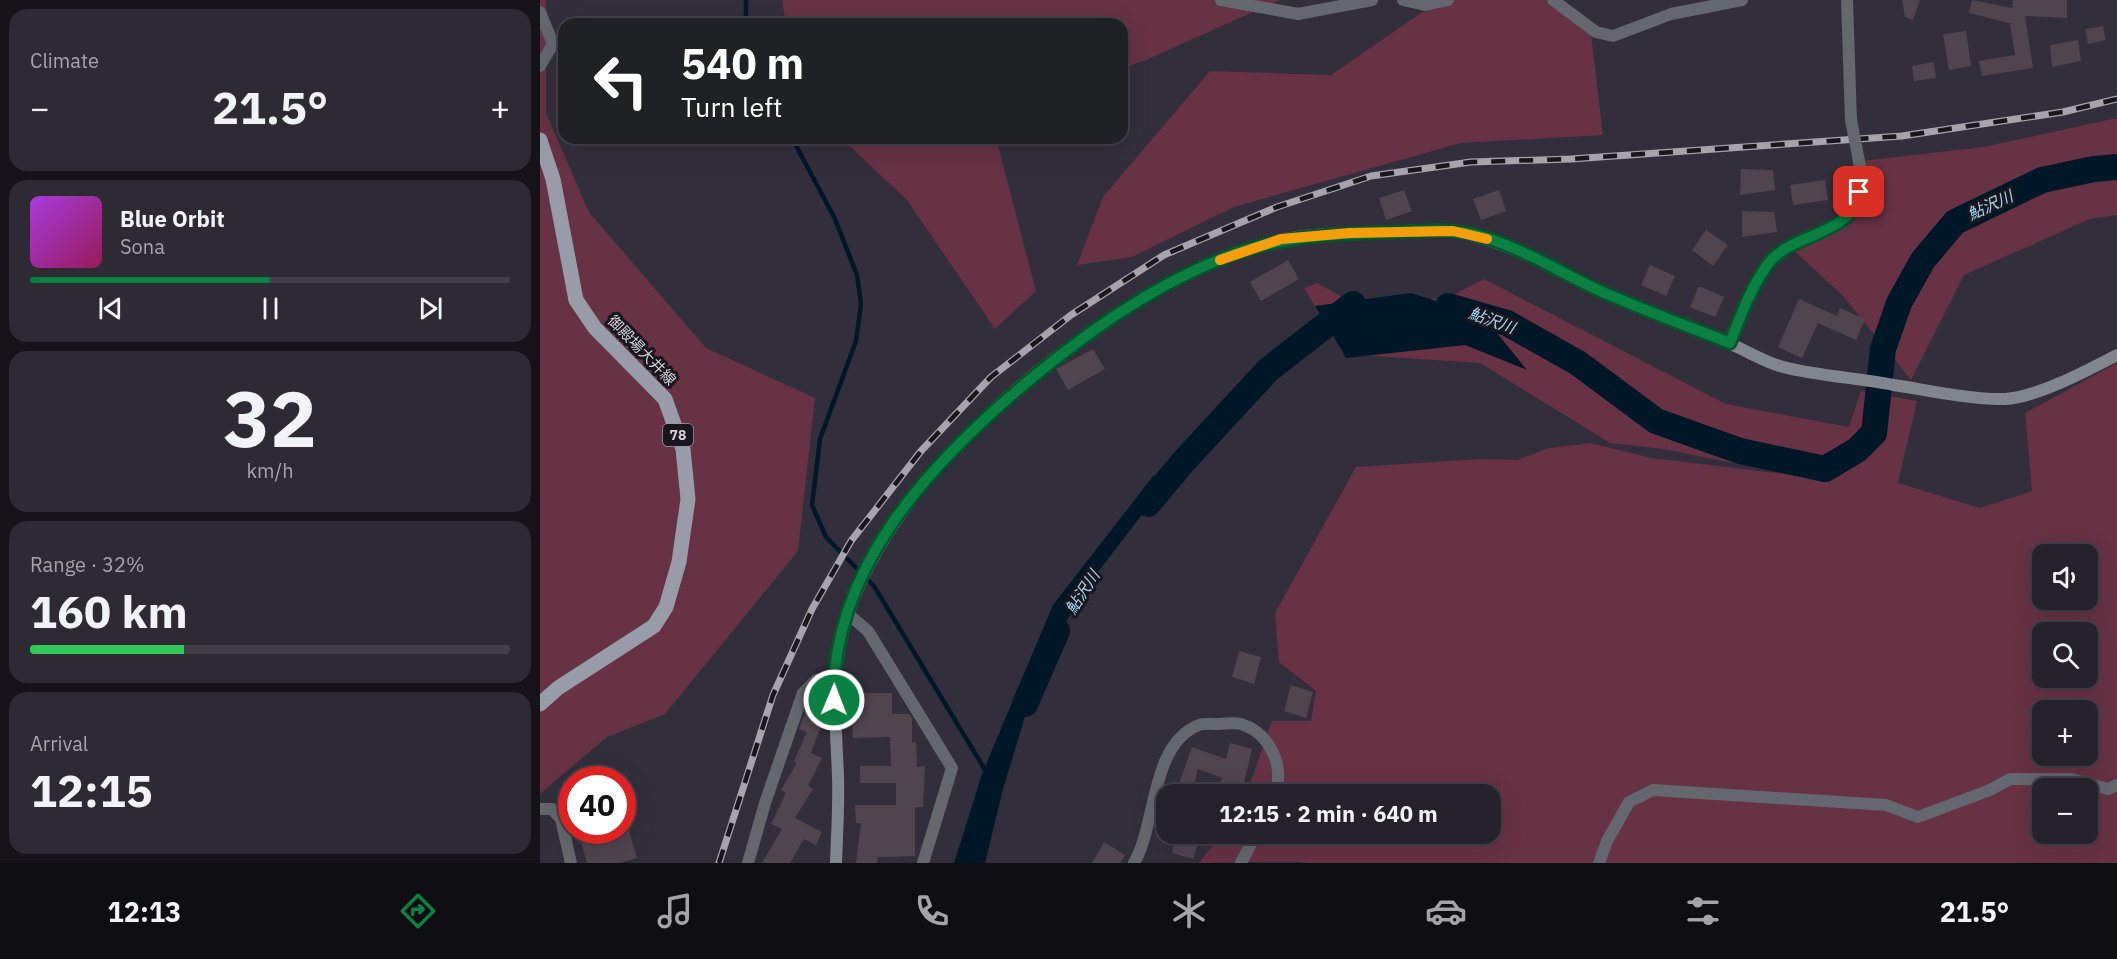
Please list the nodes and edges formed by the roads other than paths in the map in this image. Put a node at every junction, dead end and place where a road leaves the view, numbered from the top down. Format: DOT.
graph roads {
  1 [pos="1221,0"];
  2 [pos="1372,0"];
  3 [pos="1403,0"];
  4 [pos="1448,0"];
  5 [pos="1553,0"];
  6 [pos="1742,0"];
  7 [pos="1847,0"];
  8 [pos="540,12"];
  9 [pos="540,66"];
  10 [pos="540,140"];
  11 [pos="1730,343"];
  12 [pos="2117,355"];
  13 [pos="848,614"];
  14 [pos="834,683"];
  15 [pos="540,705"];
  16 [pos="1158,784"];
  17 [pos="1276,784"];
  18 [pos="2117,785"];
  19 [pos="1156,790"];
  20 [pos="540,808"];
  21 [pos="1251,844"];
  22 [pos="572,863"];
  23 [pos="748,863"];
  24 [pos="836,863"];
  25 [pos="923,863"];
  26 [pos="1134,863"];
  27 [pos="1241,863"];
  28 [pos="1599,863"];
  1 -- 2 [label="street"];
  3 -- 4 [label="street"];
  5 -- 6 [label="street"];
  7 -- 11 [label="street, bridge"];
  8 -- 9 [label="street"];
  10 -- 15 [label="main road, 御殿場大井線 / 78"];
  11 -- 12 [label="street"];
  11 -- 13 [label="street"];
  13 -- 14 [label="street"];
  13 -- 25 [label="street"];
  14 -- 23 [label="street"];
  14 -- 24 [label="street"];
  16 -- 17 [label="street"];
  18 -- 28 [label="street"];
  19 -- 26 [label="street"];
  20 -- 22 [label="street"];
  21 -- 27 [label="street"];
}
